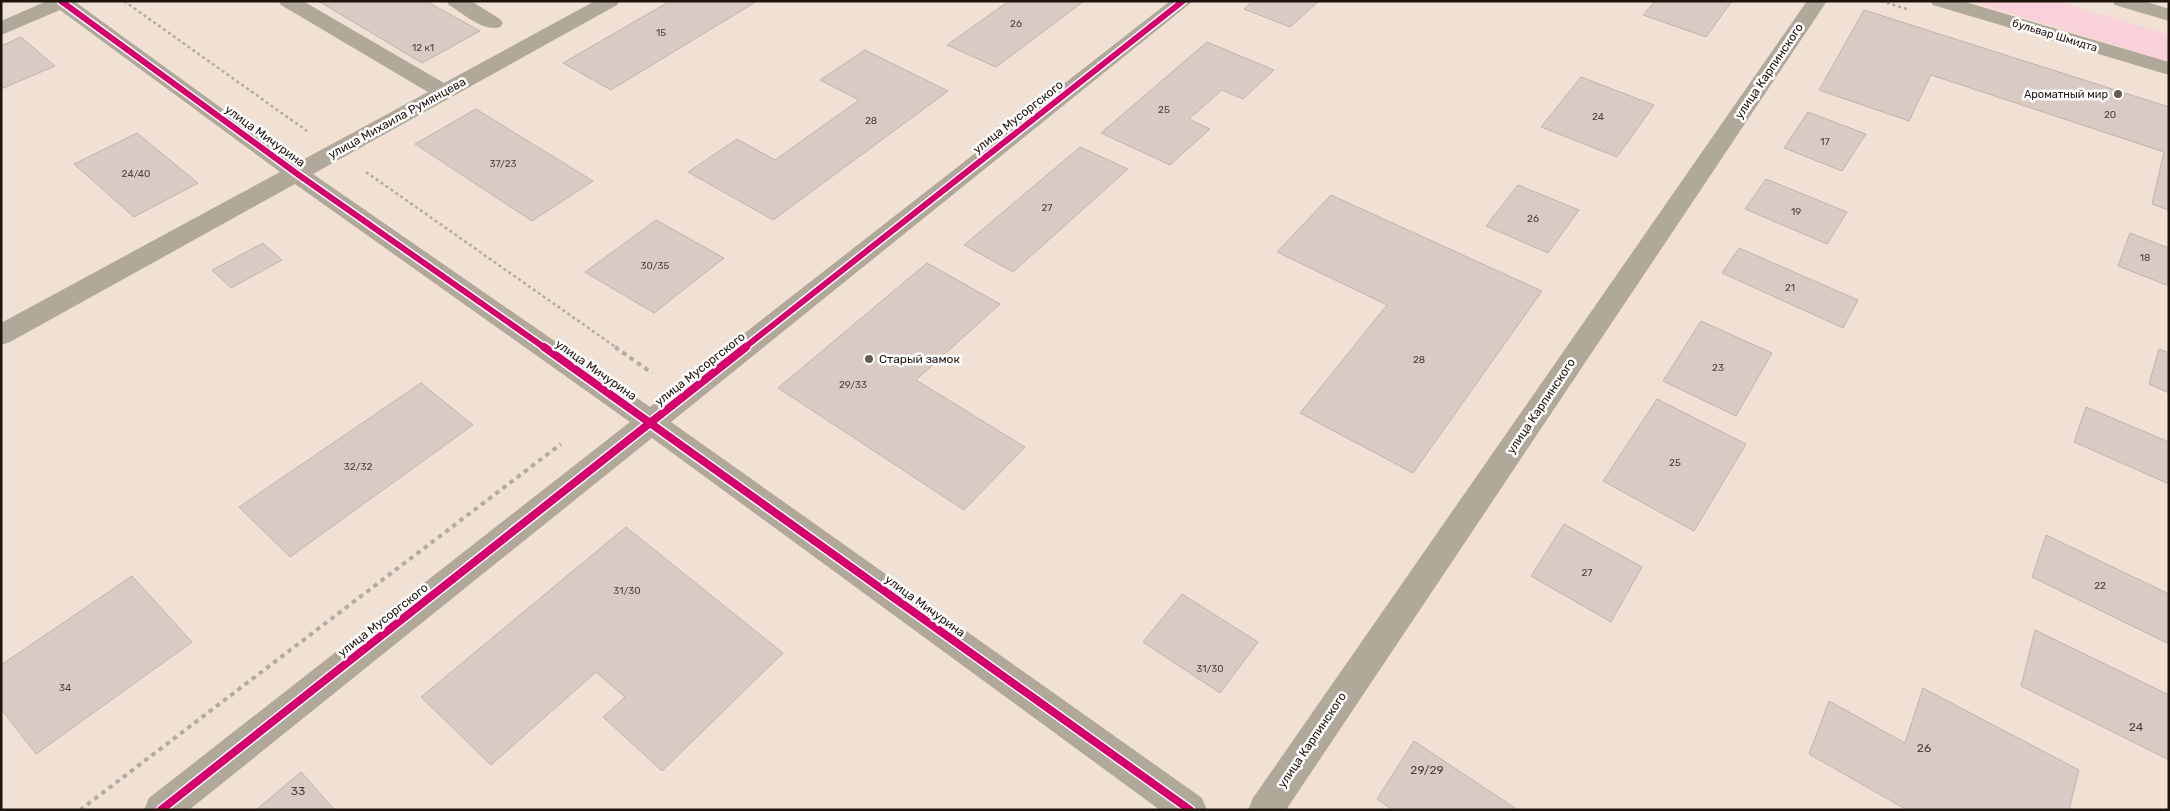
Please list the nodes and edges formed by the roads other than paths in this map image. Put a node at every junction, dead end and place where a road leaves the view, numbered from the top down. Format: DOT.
graph roads {
  1 [pos="288,1"];
  2 [pos="456,1"];
  3 [pos="610,1"];
  4 [pos="1182,1"];
  5 [pos="1817,1"];
  6 [pos="1940,1"];
  7 [pos="2122,1"];
  8 [pos="62,2"];
  9 [pos="2169,15"];
  10 [pos="493,23"];
  11 [pos="1,29"];
  12 [pos="2169,70"];
  13 [pos="444,92"];
  14 [pos="296,173"];
  15 [pos="1,335"];
  16 [pos="650,422"];
  17 [pos="161,810"];
  18 [pos="1190,810"];
  19 [pos="1265,810"];
  1 -- 13 [label="street"];
  2 -- 10 [label="street"];
  3 -- 13 [label="street, улица Михаила Румянцева"];
  4 -- 16 [label="street, улица Мусоргского"];
  5 -- 19 [label="street, улица Карпинского"];
  6 -- 12 [label="street, бульвар Шмидта"];
  7 -- 9 [label="street"];
  8 -- 11 [label="street"];
  8 -- 14 [label="street, улица Мичурина"];
  13 -- 14 [label="street, улица Михаила Румянцева"];
  14 -- 15 [label="street, улица Михаила Румянцева"];
  14 -- 16 [label="street, улица Мичурина"];
  16 -- 17 [label="street, улица Мусоргского"];
  16 -- 18 [label="street, улица Мичурина"];
}
